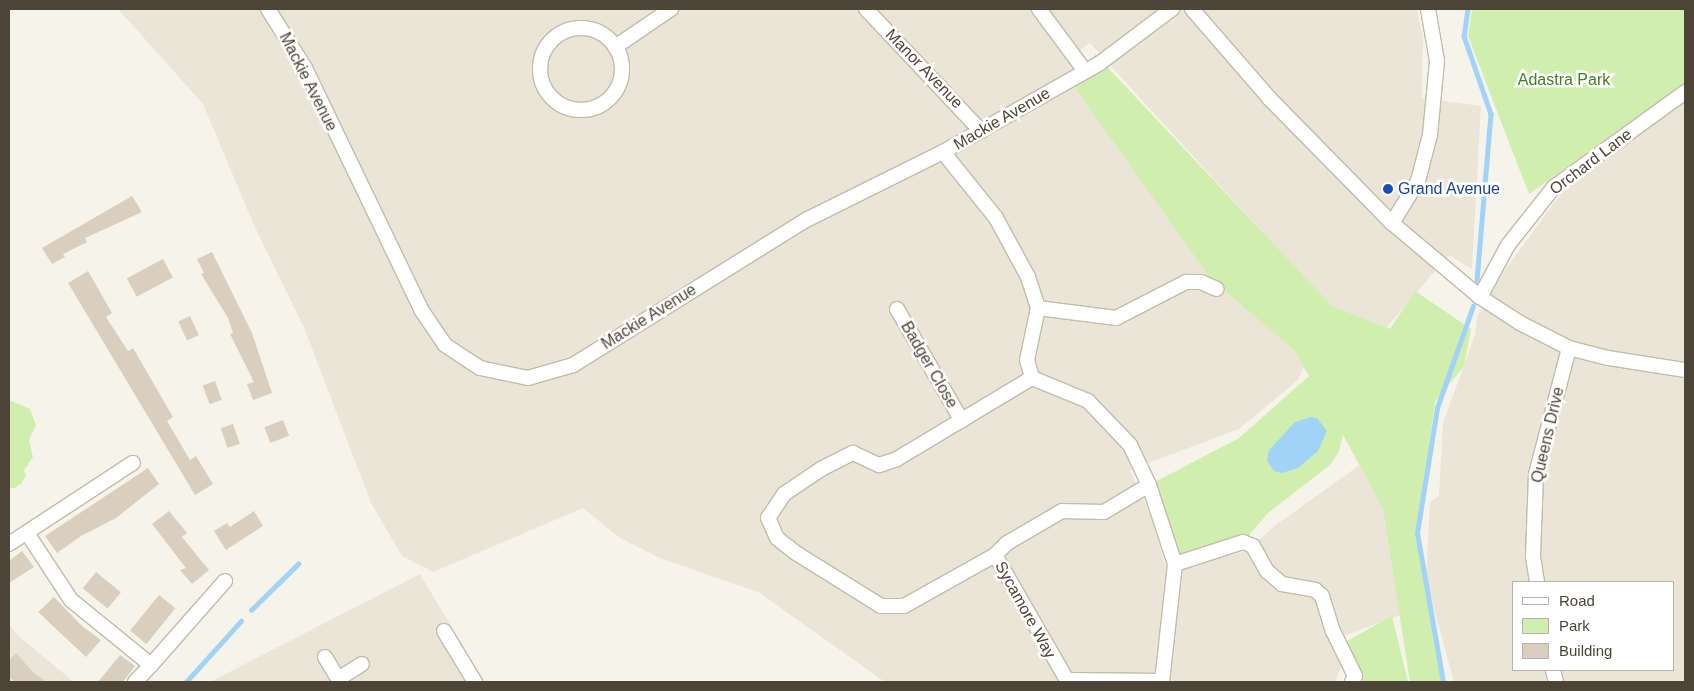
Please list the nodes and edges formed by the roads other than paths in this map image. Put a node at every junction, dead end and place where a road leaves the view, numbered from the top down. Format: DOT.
graph roads {
  1 [pos="268,9"];
  2 [pos="671,9"];
  3 [pos="866,9"];
  4 [pos="1039,9"];
  5 [pos="1172,9"];
  6 [pos="1192,9"];
  7 [pos="1428,9"];
  8 [pos="615,47"];
  9 [pos="1085,71"];
  10 [pos="1685,92"];
  11 [pos="981,131"];
  12 [pos="943,152"];
  13 [pos="1392,223"];
  14 [pos="1217,289"];
  15 [pos="1480,297"];
  16 [pos="1038,308"];
  17 [pos="897,309"];
  18 [pos="1569,348"];
  19 [pos="1685,370"];
  20 [pos="1032,378"];
  21 [pos="962,420"];
  22 [pos="133,463"];
  23 [pos="1149,485"];
  24 [pos="27,533"];
  25 [pos="9,544"];
  26 [pos="996,555"];
  27 [pos="1176,564"];
  28 [pos="225,581"];
  29 [pos="1537,581"];
  30 [pos="444,631"];
  31 [pos="325,657"];
  32 [pos="362,664"];
  33 [pos="151,665"];
  34 [pos="339,681"];
  35 [pos="1066,681"];
  36 [pos="135,682"];
  37 [pos="475,682"];
  38 [pos="1162,682"];
  39 [pos="1352,682"];
  1 -- 12 [label="street, Mackie Avenue"];
  2 -- 8 [label="street"];
  3 -- 11 [label="street, Manor Avenue"];
  4 -- 9 [label="street"];
  5 -- 9 [label="street, Mackie Avenue"];
  6 -- 13 [label="street"];
  7 -- 13 [label="street"];
  8 -- 8 [label="street"];
  9 -- 11 [label="street, Mackie Avenue"];
  10 -- 15 [label="street, Orchard Lane"];
  11 -- 12 [label="street, Mackie Avenue"];
  12 -- 16 [label="street"];
  13 -- 15 [label="street"];
  14 -- 16 [label="street"];
  15 -- 18 [label="street"];
  16 -- 20 [label="street"];
  17 -- 21 [label="street, Badger Close"];
  18 -- 19 [label="street"];
  18 -- 29 [label="street, Queens Drive"];
  20 -- 21 [label="street, Badger Close"];
  20 -- 23 [label="street"];
  21 -- 26 [label="street, Badger Close"];
  22 -- 24 [label="street"];
  23 -- 26 [label="street, Sycamore Way"];
  23 -- 27 [label="street"];
  24 -- 25 [label="street"];
  24 -- 33 [label="street"];
  26 -- 35 [label="street, Sycamore Way"];
  27 -- 38 [label="street"];
  27 -- 39 [label="street"];
  28 -- 33 [label="street"];
  30 -- 37 [label="street"];
  31 -- 34 [label="street"];
  32 -- 34 [label="street"];
  33 -- 36 [label="street"];
  35 -- 38 [label="street, Sycamore Way"];
}
